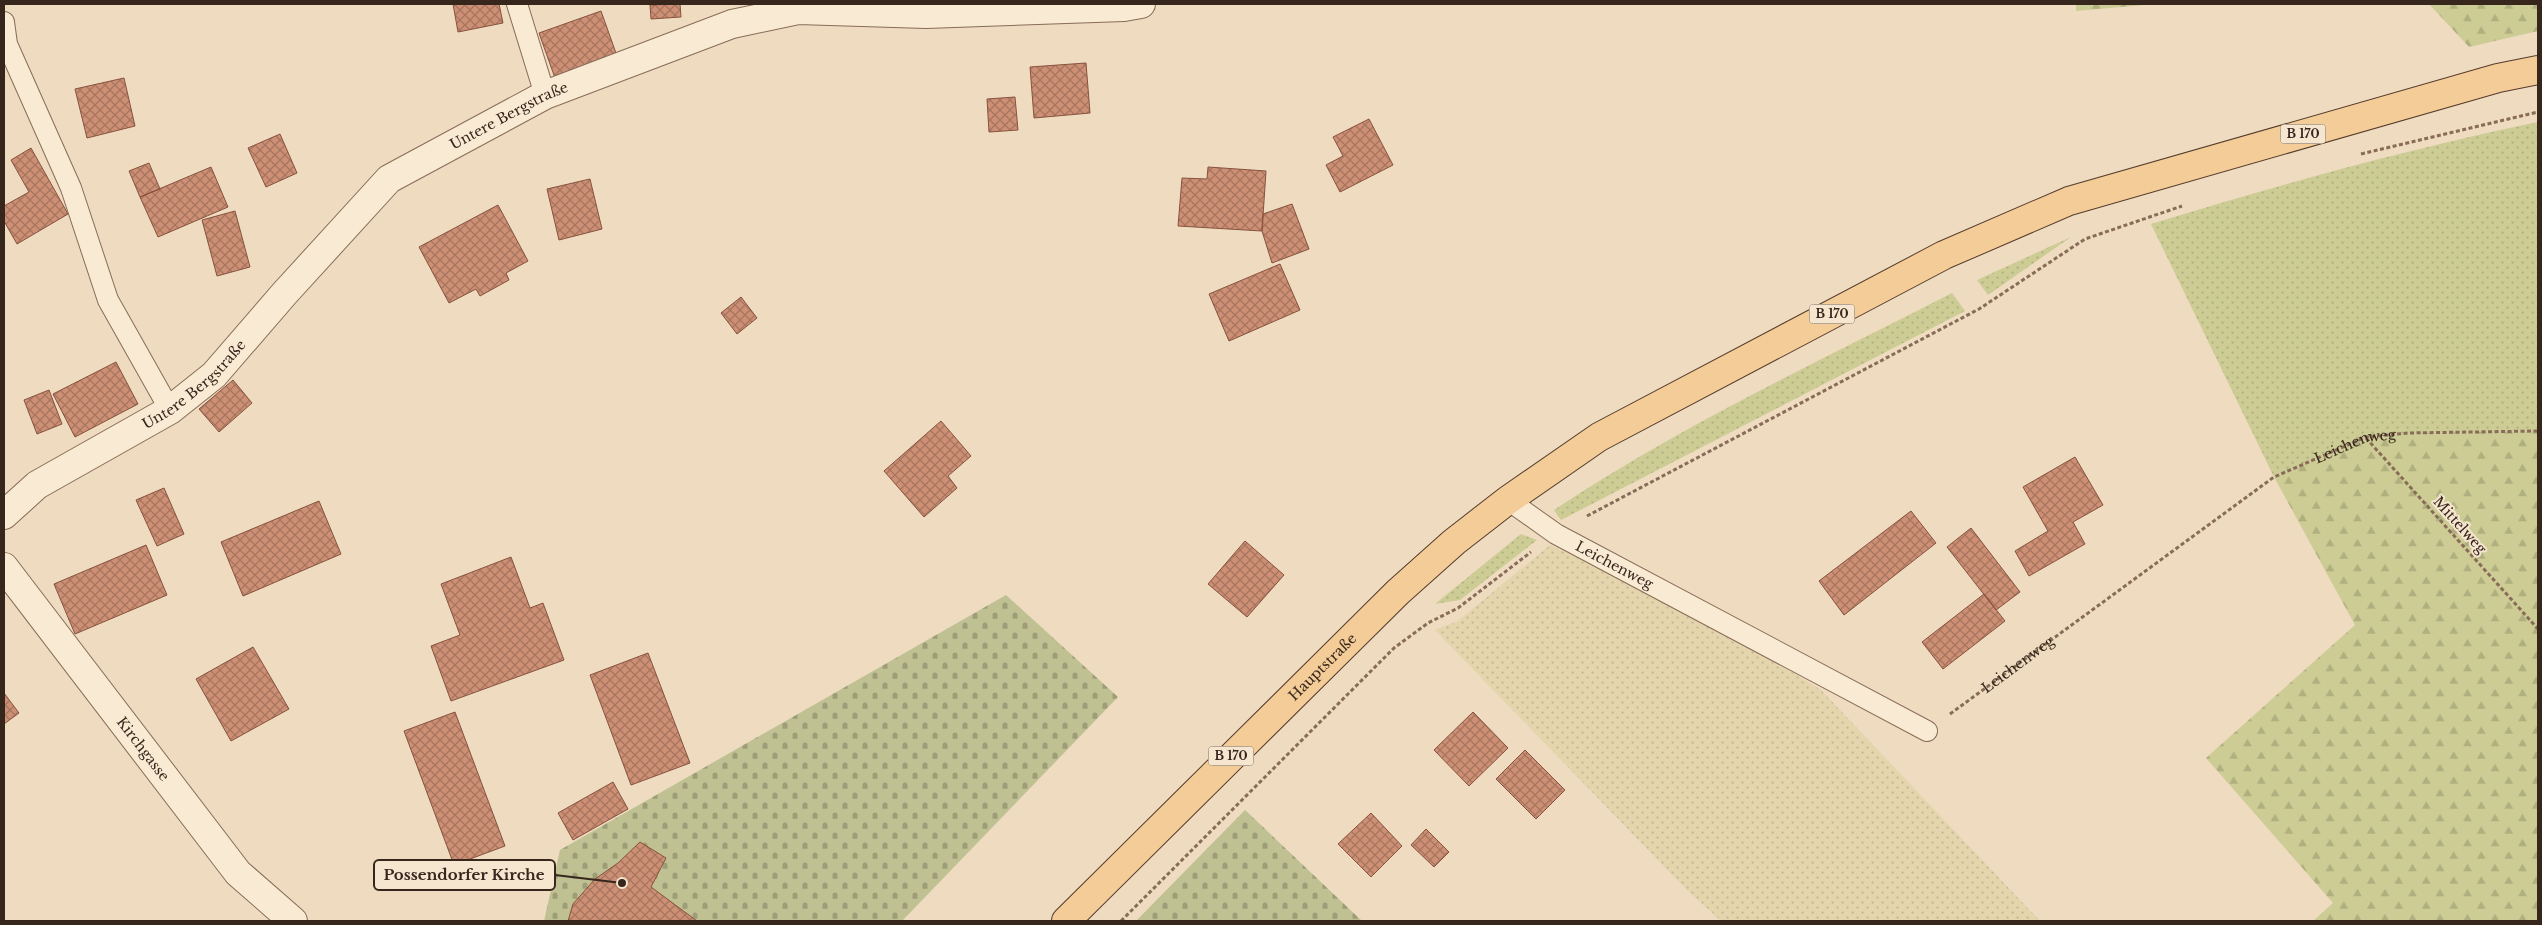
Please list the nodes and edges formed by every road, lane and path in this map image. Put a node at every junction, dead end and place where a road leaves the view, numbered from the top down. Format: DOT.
graph roads {
  1 [pos="517,4"];
  2 [pos="1141,4"];
  3 [pos="4,22"];
  4 [pos="2538,70"];
  5 [pos="545,95"];
  6 [pos="2538,112"];
  7 [pos="2356,156"];
  8 [pos="2187,204"];
  9 [pos="170,410"];
  10 [pos="2538,431"];
  11 [pos="2366,437"];
  12 [pos="1508,500"];
  13 [pos="4,515"];
  14 [pos="1556,534"];
  15 [pos="4,567"];
  16 [pos="2538,628"];
  17 [pos="1927,731"];
  18 [pos="293,921"];
  19 [pos="1066,921"];
  20 [pos="1120,921"];
  1 -- 5 [label="lane"];
  2 -- 5 [label="street, Untere Bergstraße"];
  3 -- 9 [label="lane"];
  4 -- 12 [label="main road, Hauptstraße / B 170"];
  5 -- 9 [label="street, Untere Bergstraße"];
  6 -- 7 [label="path"];
  8 -- 14 [label="path"];
  9 -- 13 [label="street, Untere Bergstraße"];
  10 -- 11 [label="path, Leichenweg"];
  11 -- 16 [label="path, Mittelweg"];
  11 -- 17 [label="path, Leichenweg"];
  12 -- 14 [label="lane, Leichenweg"];
  12 -- 19 [label="main road, Hauptstraße / B 170"];
  14 -- 17 [label="lane, Leichenweg"];
  14 -- 20 [label="path"];
  15 -- 18 [label="street, Kirchgasse"];
}
